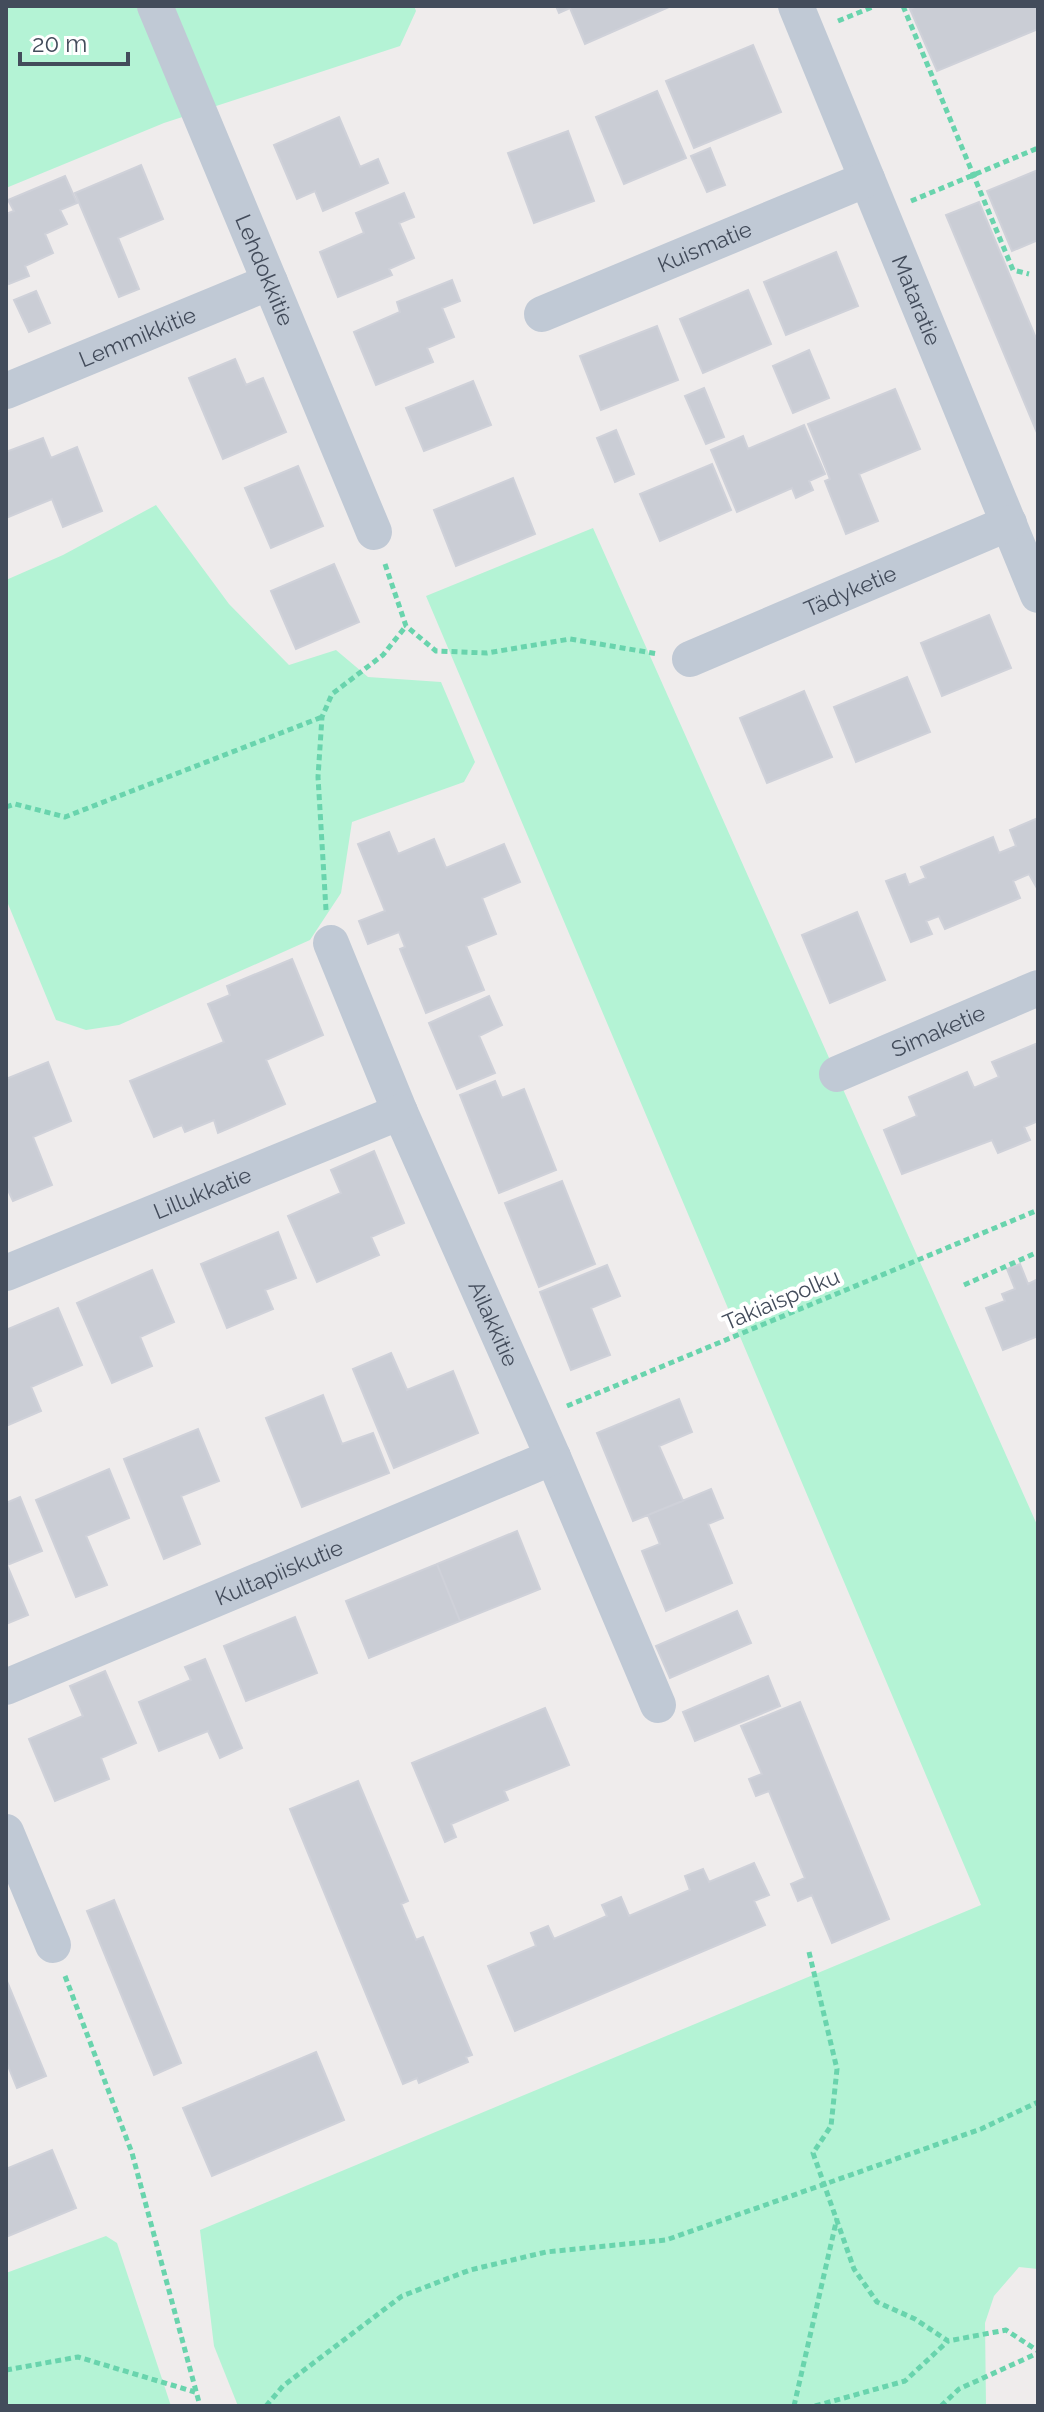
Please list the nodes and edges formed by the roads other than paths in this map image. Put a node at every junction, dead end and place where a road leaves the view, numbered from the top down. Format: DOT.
graph roads {
  1 [pos="155,6"];
  2 [pos="796,6"];
  3 [pos="867,179"];
  4 [pos="270,282"];
  5 [pos="542,314"];
  6 [pos="6,391"];
  7 [pos="1009,523"];
  8 [pos="374,532"];
  9 [pos="1038,595"];
  10 [pos="690,659"];
  11 [pos="331,943"];
  12 [pos="1038,988"];
  13 [pos="837,1074"];
  14 [pos="400,1112"];
  15 [pos="6,1273"];
  16 [pos="553,1457"];
  17 [pos="6,1687"];
  18 [pos="658,1705"];
  19 [pos="6,1832"];
  20 [pos="53,1945"];
  1 -- 4 [label="street, Lehdokkitie"];
  2 -- 3 [label="street, Mataratie"];
  3 -- 5 [label="street, Kuismatie"];
  3 -- 7 [label="street, Mataratie"];
  4 -- 6 [label="street, Lemmikkitie"];
  4 -- 8 [label="street, Lehdokkitie"];
  7 -- 9 [label="street, Mataratie"];
  7 -- 10 [label="street, Tädyketie"];
  11 -- 14 [label="street, Ailakkitie"];
  12 -- 13 [label="street, Simaketie"];
  14 -- 15 [label="street, Lillukkatie"];
  14 -- 16 [label="street, Ailakkitie"];
  16 -- 17 [label="street, Kultapiiskutie"];
  16 -- 18 [label="street, Ailakkitie"];
  19 -- 20 [label="street"];
}
